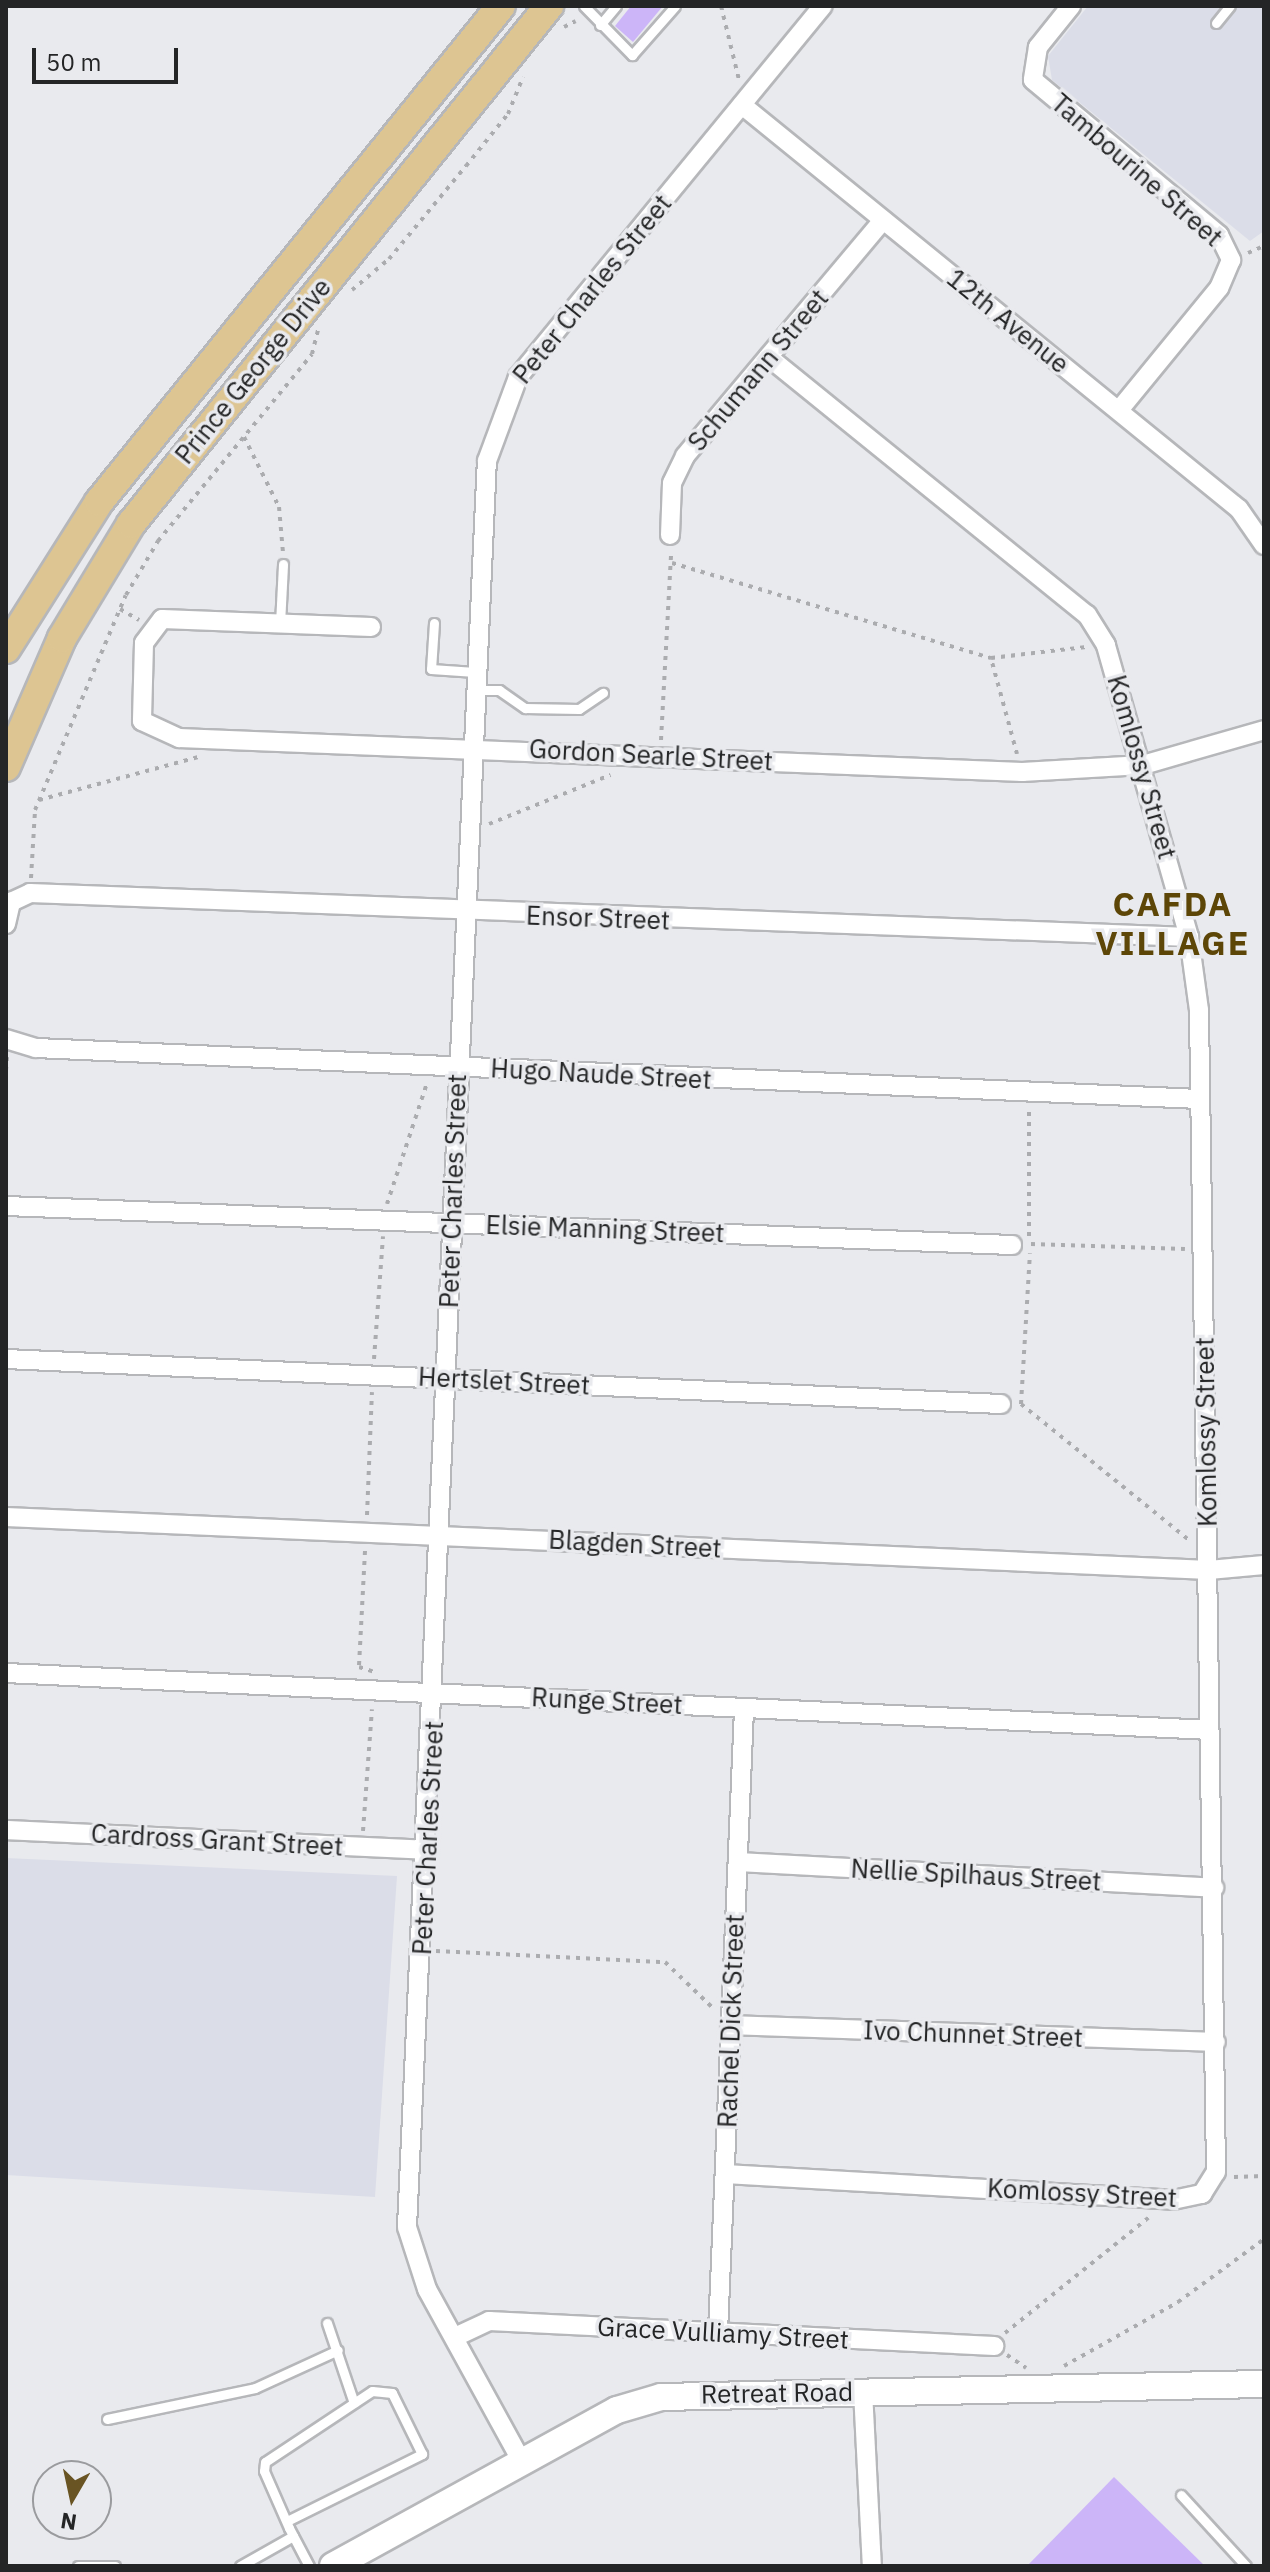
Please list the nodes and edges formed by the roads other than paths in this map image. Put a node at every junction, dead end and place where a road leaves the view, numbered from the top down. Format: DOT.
graph roads {
  1 [pos="501,6"];
  2 [pos="549,6"];
  3 [pos="584,6"];
  4 [pos="616,6"];
  5 [pos="675,6"];
  6 [pos="823,6"];
  7 [pos="1071,6"];
  8 [pos="1230,6"];
  9 [pos="1216,23"];
  10 [pos="600,25"];
  11 [pos="742,105"];
  12 [pos="883,220"];
  13 [pos="768,357"];
  14 [pos="1119,410"];
  15 [pos="670,535"];
  16 [pos="1264,545"];
  17 [pos="283,564"];
  18 [pos="434,623"];
  19 [pos="280,624"];
  20 [pos="371,627"];
  21 [pos="6,649"];
  22 [pos="474,681"];
  23 [pos="603,693"];
  24 [pos="1264,730"];
  25 [pos="472,750"];
  26 [pos="1143,765"];
  27 [pos="6,767"];
  28 [pos="465,912"];
  29 [pos="6,924"];
  30 [pos="1189,937"];
  31 [pos="6,1039"];
  32 [pos="458,1067"];
  33 [pos="1199,1099"];
  34 [pos="6,1206"];
  35 [pos="449,1222"];
  36 [pos="1021,1245"];
  37 [pos="6,1359"];
  38 [pos="448,1379"];
  39 [pos="1001,1404"];
  40 [pos="6,1517"];
  41 [pos="440,1536"];
  42 [pos="1264,1565"];
  43 [pos="1209,1570"];
  44 [pos="6,1673"];
  45 [pos="436,1691"];
  46 [pos="744,1709"];
  47 [pos="1208,1730"];
  48 [pos="6,1830"];
  49 [pos="427,1850"];
  50 [pos="738,1862"];
  51 [pos="1214,1888"];
  52 [pos="730,2025"];
  53 [pos="1216,2042"];
  54 [pos="725,2174"];
  55 [pos="327,2323"];
  56 [pos="718,2332"];
  57 [pos="455,2337"];
  58 [pos="994,2346"];
  59 [pos="338,2350"];
  60 [pos="1264,2384"];
  61 [pos="863,2391"];
  62 [pos="354,2403"];
  63 [pos="107,2419"];
  64 [pos="522,2462"];
  65 [pos="1181,2495"];
  66 [pos="287,2521"];
  67 [pos="293,2536"];
  68 [pos="78,2566"];
  69 [pos="115,2566"];
  70 [pos="240,2566"];
  71 [pos="309,2566"];
  72 [pos="333,2566"];
  73 [pos="872,2566"];
  74 [pos="1246,2566"];
  1 -- 21 [label="main road, Prince George Drive"];
  2 -- 27 [label="main road, Prince George Drive"];
  3 -- 10 [label="lane"];
  4 -- 10 [label="lane"];
  5 -- 10 [label="lane"];
  6 -- 11 [label="street, Peter Charles Street"];
  7 -- 14 [label="street, Tambourine Street"];
  8 -- 9 [label="lane"];
  11 -- 12 [label="street, 12th Avenue"];
  11 -- 22 [label="street, Peter Charles Street"];
  12 -- 13 [label="street, Schumann Street"];
  12 -- 14 [label="street, 12th Avenue"];
  13 -- 15 [label="street, Schumann Street"];
  13 -- 26 [label="street, Komlossy Street"];
  14 -- 16 [label="street, 12th Avenue"];
  17 -- 19 [label="lane"];
  18 -- 22 [label="lane"];
  19 -- 20 [label="street"];
  19 -- 25 [label="street, Gordon Searle Street"];
  22 -- 23 [label="lane"];
  22 -- 25 [label="street, Peter Charles Street"];
  24 -- 26 [label="street, Gordon Searle Street"];
  25 -- 26 [label="street, Gordon Searle Street"];
  25 -- 28 [label="street, Peter Charles Street"];
  26 -- 30 [label="street, Komlossy Street"];
  28 -- 29 [label="street, Ensor Street"];
  28 -- 30 [label="street, Ensor Street"];
  28 -- 32 [label="street, Peter Charles Street"];
  30 -- 33 [label="street, Komlossy Street"];
  31 -- 32 [label="street, Hugo Naude Street"];
  32 -- 33 [label="street, Hugo Naude Street"];
  32 -- 35 [label="street, Peter Charles Street"];
  33 -- 43 [label="street, Komlossy Street"];
  34 -- 35 [label="street, Elsie Manning Street"];
  35 -- 36 [label="street, Elsie Manning Street"];
  35 -- 38 [label="street, Peter Charles Street"];
  37 -- 38 [label="street, Hertslet Street"];
  38 -- 39 [label="street, Hertslet Street"];
  38 -- 41 [label="street, Peter Charles Street"];
  40 -- 41 [label="street, Blagden Street"];
  41 -- 43 [label="street, Blagden Street"];
  41 -- 45 [label="street, Peter Charles Street"];
  42 -- 43 [label="street, Blagden Street"];
  43 -- 47 [label="street, Komlossy Street"];
  44 -- 45 [label="street, Runge Street"];
  45 -- 46 [label="street, Runge Street"];
  45 -- 49 [label="street, Peter Charles Street"];
  46 -- 47 [label="street, Runge Street"];
  46 -- 50 [label="street, Rachel Dick Street"];
  47 -- 51 [label="street, Komlossy Street"];
  48 -- 49 [label="street, Cardross Grant Street"];
  49 -- 57 [label="street, Peter Charles Street"];
  50 -- 51 [label="street, Nellie Spilhaus Street"];
  50 -- 52 [label="street, Rachel Dick Street"];
  51 -- 53 [label="street, Komlossy Street"];
  52 -- 53 [label="street, Ivo Chunnet Street"];
  52 -- 54 [label="street, Rachel Dick Street"];
  53 -- 54 [label="street, Komlossy Street"];
  54 -- 56 [label="street, Rachel Dick Street"];
  55 -- 59 [label="lane"];
  56 -- 57 [label="street, Grace Vulliamy Street"];
  56 -- 58 [label="street, Grace Vulliamy Street"];
  57 -- 64 [label="street, Peter Charles Street"];
  59 -- 62 [label="lane"];
  59 -- 63 [label="lane"];
  60 -- 61 [label="main road, Retreat Road"];
  61 -- 64 [label="main road, Retreat Road"];
  61 -- 73 [label="street"];
  62 -- 66 [label="lane"];
  62 -- 66 [label="lane"];
  64 -- 72 [label="main road, Retreat Road"];
  65 -- 74 [label="lane"];
  66 -- 67 [label="lane"];
  67 -- 70 [label="lane"];
  67 -- 71 [label="lane"];
  68 -- 69 [label="lane"];
}
